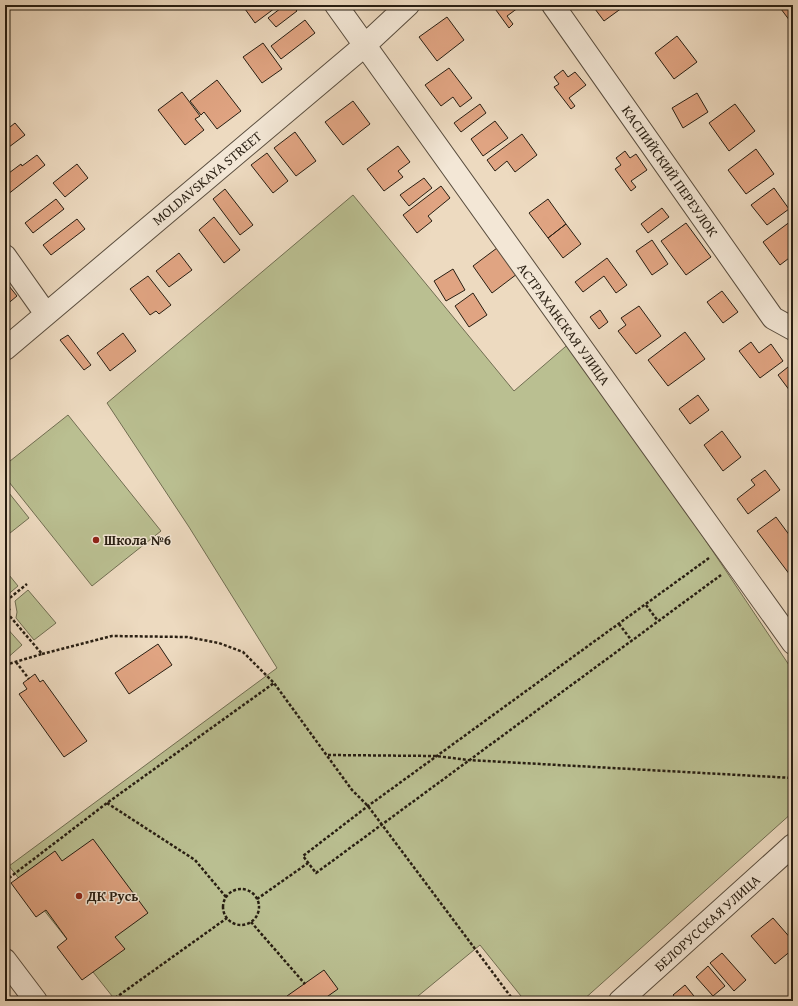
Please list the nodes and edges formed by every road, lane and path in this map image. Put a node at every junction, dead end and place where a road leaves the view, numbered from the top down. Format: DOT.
graph roads {
  1 [pos="336,5"];
  2 [pos="408,5"];
  3 [pos="553,5"];
  4 [pos="364,46"];
  5 [pos="5,256"];
  6 [pos="46,314"];
  7 [pos="793,329"];
  8 [pos="5,349"];
  9 [pos="730,556"];
  10 [pos="26,584"];
  11 [pos="6,601"];
  12 [pos="646,605"];
  13 [pos="8,614"];
  14 [pos="5,617"];
  15 [pos="658,621"];
  16 [pos="619,624"];
  17 [pos="632,641"];
  18 [pos="793,643"];
  19 [pos="42,654"];
  20 [pos="16,662"];
  21 [pos="5,665"];
  22 [pos="28,679"];
  23 [pos="274,683"];
  24 [pos="328,755"];
  25 [pos="436,756"];
  26 [pos="468,760"];
  27 [pos="793,778"];
  28 [pos="107,803"];
  29 [pos="368,806"];
  30 [pos="382,824"];
  31 [pos="793,844"];
  32 [pos="308,863"];
  33 [pos="5,881"];
  34 [pos="226,897"];
  35 [pos="257,899"];
  36 [pos="227,918"];
  37 [pos="251,922"];
  38 [pos="5,960"];
  39 [pos="305,984"];
  40 [pos="36,1001"];
  41 [pos="111,1001"];
  42 [pos="514,1001"];
  43 [pos="620,1001"];
  1 -- 4 [label="street, АСТРАХАНСКАЯ УЛИЦА"];
  2 -- 4 [label="street, MOLDAVSKAYA STREET"];
  3 -- 7 [label="street, КАСПИЙСКИЙ ПЕРЕУЛОК"];
  4 -- 6 [label="street, MOLDAVSKAYA STREET"];
  4 -- 9 [label="street, АСТРАХАНСКАЯ УЛИЦА"];
  5 -- 6 [label="street"];
  6 -- 8 [label="street, MOLDAVSKAYA STREET"];
  9 -- 12 [label="path"];
  9 -- 15 [label="path"];
  9 -- 18 [label="street, АСТРАХАНСКАЯ УЛИЦА"];
  10 -- 11 [label="path"];
  11 -- 13 [label="path"];
  12 -- 15 [label="path"];
  12 -- 16 [label="path"];
  13 -- 14 [label="path"];
  13 -- 19 [label="path"];
  15 -- 17 [label="path"];
  16 -- 17 [label="path"];
  16 -- 25 [label="path"];
  17 -- 26 [label="path"];
  19 -- 20 [label="path"];
  19 -- 23 [label="path"];
  20 -- 21 [label="path"];
  20 -- 22 [label="path"];
  23 -- 24 [label="path"];
  23 -- 28 [label="path"];
  24 -- 25 [label="path"];
  24 -- 29 [label="path"];
  25 -- 26 [label="path"];
  25 -- 29 [label="path"];
  26 -- 27 [label="path"];
  26 -- 30 [label="path"];
  28 -- 33 [label="path"];
  28 -- 34 [label="path"];
  29 -- 30 [label="path"];
  29 -- 32 [label="path"];
  30 -- 32 [label="path"];
  30 -- 42 [label="path"];
  31 -- 43 [label="street, БЕЛОРУССКАЯ УЛИЦА"];
  32 -- 35 [label="path"];
  34 -- 35 [label="path"];
  34 -- 36 [label="path"];
  35 -- 37 [label="path"];
  36 -- 37 [label="path"];
  36 -- 41 [label="path"];
  37 -- 39 [label="path"];
  38 -- 40 [label="street"];
}
